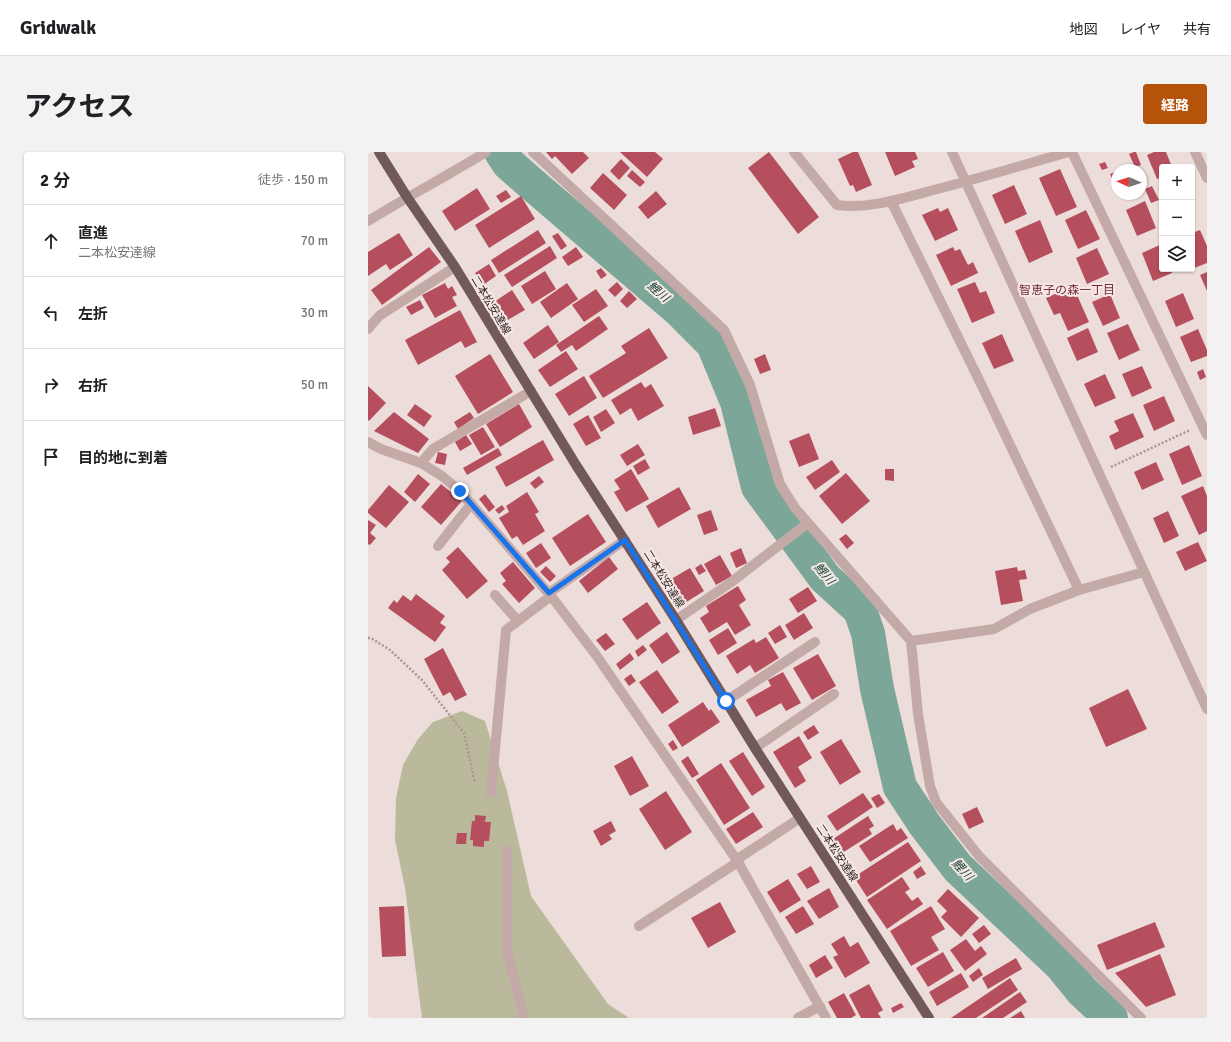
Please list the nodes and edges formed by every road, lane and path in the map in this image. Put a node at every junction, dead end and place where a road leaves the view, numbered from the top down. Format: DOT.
graph roads {
  1 [pos="379,152"];
  2 [pos="486,152"];
  3 [pos="533,152"];
  4 [pos="794,152"];
  5 [pos="952,152"];
  6 [pos="1071,152"];
  7 [pos="1195,152"];
  8 [pos="1207,178"];
  9 [pos="965,182"];
  10 [pos="407,197"];
  11 [pos="891,201"];
  12 [pos="368,221"];
  13 [pos="454,267"];
  14 [pos="368,329"];
  15 [pos="531,391"];
  16 [pos="1205,424"];
  17 [pos="1207,435"];
  18 [pos="368,442"];
  19 [pos="421,463"];
  20 [pos="1098,473"];
  21 [pos="471,504"];
  22 [pos="806,525"];
  23 [pos="625,540"];
  24 [pos="438,546"];
  25 [pos="1144,572"];
  26 [pos="1079,590"];
  27 [pos="495,595"];
  28 [pos="550,595"];
  29 [pos="676,620"];
  30 [pos="518,621"];
  31 [pos="368,638"];
  32 [pos="911,641"];
  33 [pos="815,642"];
  34 [pos="834,694"];
  35 [pos="726,701"];
  36 [pos="1207,708"];
  37 [pos="755,748"];
  38 [pos="475,784"];
  39 [pos="491,793"];
  40 [pos="800,818"];
  41 [pos="507,850"];
  42 [pos="737,861"];
  43 [pos="639,926"];
  44 [pos="820,1006"];
  45 [pos="524,1018"];
  46 [pos="798,1018"];
  47 [pos="826,1018"];
  48 [pos="929,1018"];
  49 [pos="1141,1018"];
  1 -- 10 [label="main road, 二本松安達線"];
  2 -- 10 [label="street"];
  3 -- 22 [label="street"];
  4 -- 11 [label="street"];
  5 -- 9 [label="street"];
  6 -- 9 [label="street"];
  6 -- 16 [label="street"];
  7 -- 8 [label="street"];
  9 -- 11 [label="street"];
  9 -- 20 [label="street"];
  10 -- 12 [label="street"];
  10 -- 13 [label="main road, 二本松安達線"];
  11 -- 26 [label="street"];
  13 -- 14 [label="street"];
  13 -- 15 [label="main road, 二本松安達線"];
  15 -- 19 [label="street"];
  15 -- 23 [label="main road, 二本松安達線"];
  16 -- 17 [label="street"];
  16 -- 20 [label="path"];
  18 -- 19 [label="street"];
  19 -- 21 [label="street"];
  20 -- 25 [label="street"];
  21 -- 24 [label="street"];
  21 -- 28 [label="street"];
  22 -- 29 [label="street"];
  22 -- 32 [label="street"];
  23 -- 28 [label="street"];
  23 -- 29 [label="main road, 二本松安達線"];
  25 -- 26 [label="street"];
  25 -- 36 [label="street"];
  26 -- 32 [label="street"];
  27 -- 30 [label="street"];
  28 -- 30 [label="street"];
  28 -- 42 [label="street"];
  29 -- 35 [label="main road, 二本松安達線"];
  30 -- 39 [label="street"];
  31 -- 38 [label="path"];
  32 -- 49 [label="street"];
  33 -- 35 [label="street"];
  34 -- 37 [label="street"];
  35 -- 37 [label="main road, 二本松安達線"];
  37 -- 40 [label="main road, 二本松安達線"];
  40 -- 42 [label="street"];
  40 -- 48 [label="main road, 二本松安達線"];
  41 -- 45 [label="street"];
  42 -- 43 [label="street"];
  42 -- 44 [label="street"];
  44 -- 46 [label="street"];
  44 -- 47 [label="street"];
}
